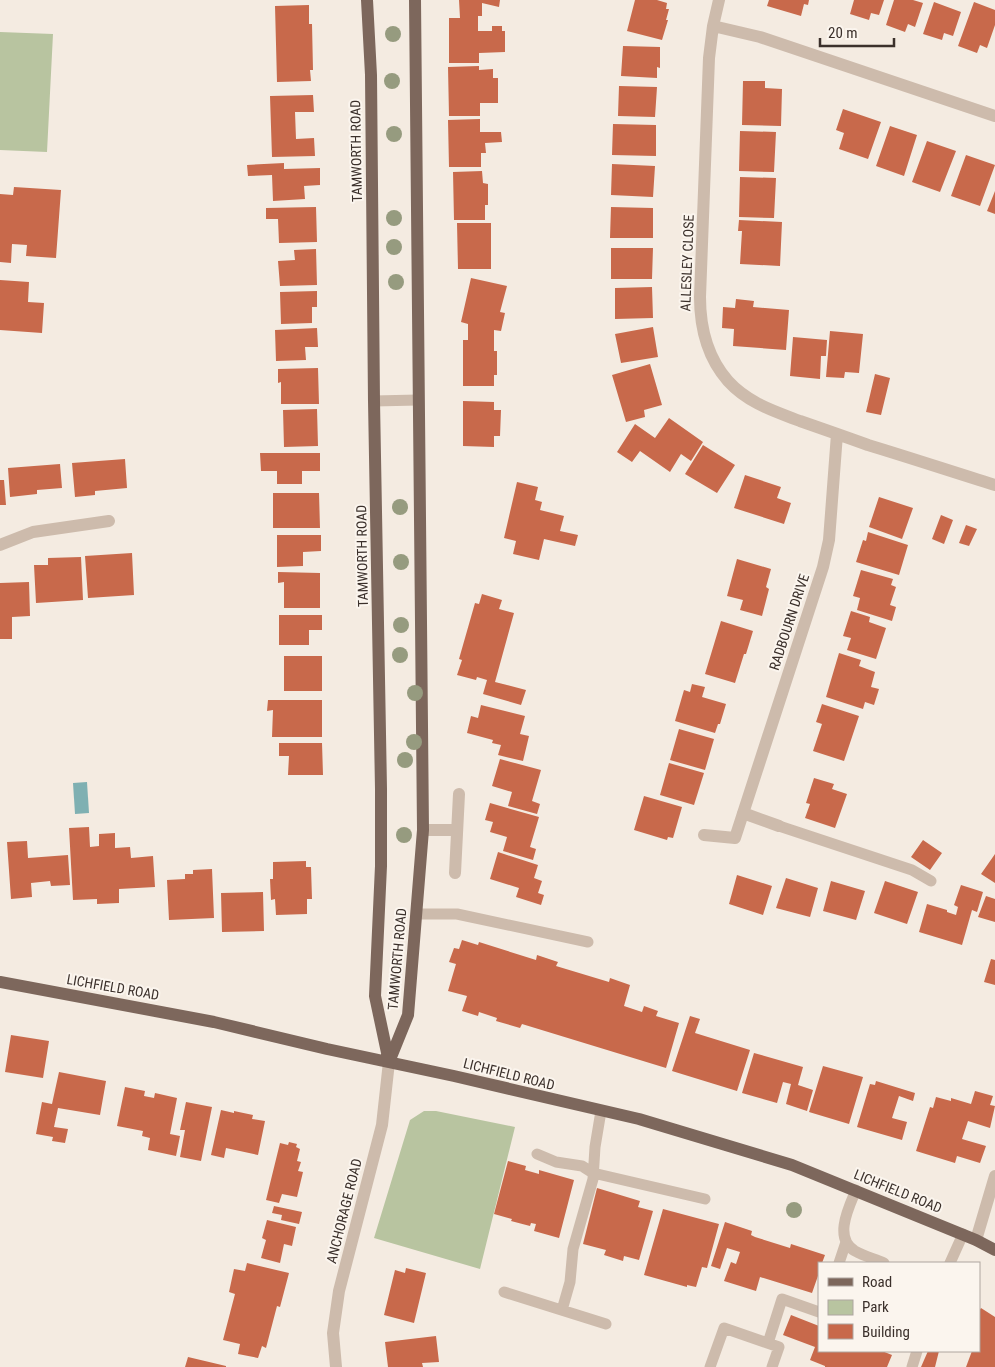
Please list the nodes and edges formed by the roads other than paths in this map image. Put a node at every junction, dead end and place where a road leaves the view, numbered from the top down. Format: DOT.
graph roads {
  1 [pos="367,0"];
  2 [pos="415,0"];
  3 [pos="719,0"];
  4 [pos="713,26"];
  5 [pos="995,116"];
  6 [pos="418,400"];
  7 [pos="374,401"];
  8 [pos="837,434"];
  9 [pos="995,486"];
  10 [pos="109,521"];
  11 [pos="0,545"];
  12 [pos="459,794"];
  13 [pos="743,813"];
  14 [pos="779,826"];
  15 [pos="422,830"];
  16 [pos="456,830"];
  17 [pos="704,835"];
  18 [pos="455,873"];
  19 [pos="932,880"];
  20 [pos="417,914"];
  21 [pos="588,942"];
  22 [pos="0,982"];
  23 [pos="389,1062"];
  24 [pos="601,1111"];
  25 [pos="537,1154"];
  26 [pos="593,1173"];
  27 [pos="995,1176"];
  28 [pos="856,1190"];
  29 [pos="706,1199"];
  30 [pos="963,1234"];
  31 [pos="976,1240"];
  32 [pos="846,1242"];
  33 [pos="995,1250"];
  34 [pos="839,1262"];
  35 [pos="882,1262"];
  36 [pos="950,1262"];
  37 [pos="504,1292"];
  38 [pos="562,1310"];
  39 [pos="818,1312"];
  40 [pos="606,1324"];
  41 [pos="768,1343"];
  42 [pos="917,1352"];
  43 [pos="336,1367"];
  44 [pos="710,1367"];
  45 [pos="772,1367"];
  46 [pos="912,1367"];
  1 -- 7 [label="main road, TAMWORTH ROAD"];
  2 -- 6 [label="main road, TAMWORTH ROAD"];
  3 -- 4 [label="street, ALLESLEY CLOSE"];
  4 -- 5 [label="street"];
  4 -- 8 [label="street, ALLESLEY CLOSE"];
  6 -- 7 [label="lane"];
  6 -- 15 [label="main road, TAMWORTH ROAD"];
  7 -- 23 [label="main road, TAMWORTH ROAD"];
  8 -- 9 [label="street, ALLESLEY CLOSE"];
  8 -- 13 [label="street, RADBOURN DRIVE"];
  10 -- 11 [label="street"];
  12 -- 16 [label="street"];
  13 -- 14 [label="street"];
  13 -- 17 [label="street, RADBOURN DRIVE"];
  14 -- 19 [label="lane"];
  15 -- 16 [label="street"];
  15 -- 20 [label="main road, TAMWORTH ROAD"];
  16 -- 18 [label="street"];
  20 -- 21 [label="lane"];
  20 -- 23 [label="main road, TAMWORTH ROAD"];
  22 -- 23 [label="main road, LICHFIELD ROAD"];
  23 -- 24 [label="main road, LICHFIELD ROAD"];
  23 -- 43 [label="street, ANCHORAGE ROAD"];
  24 -- 26 [label="lane"];
  24 -- 28 [label="main road, LICHFIELD ROAD"];
  25 -- 26 [label="lane"];
  26 -- 29 [label="lane"];
  26 -- 38 [label="lane"];
  27 -- 31 [label="street"];
  28 -- 30 [label="main road, LICHFIELD ROAD"];
  28 -- 32 [label="lane"];
  30 -- 31 [label="main road, LICHFIELD ROAD"];
  30 -- 36 [label="lane"];
  31 -- 33 [label="main road, LICHFIELD ROAD"];
  32 -- 34 [label="lane"];
  32 -- 35 [label="lane"];
  37 -- 38 [label="lane"];
  38 -- 40 [label="lane"];
  39 -- 41 [label="lane"];
  41 -- 44 [label="lane"];
  41 -- 45 [label="lane"];
  42 -- 46 [label="lane"];
}
